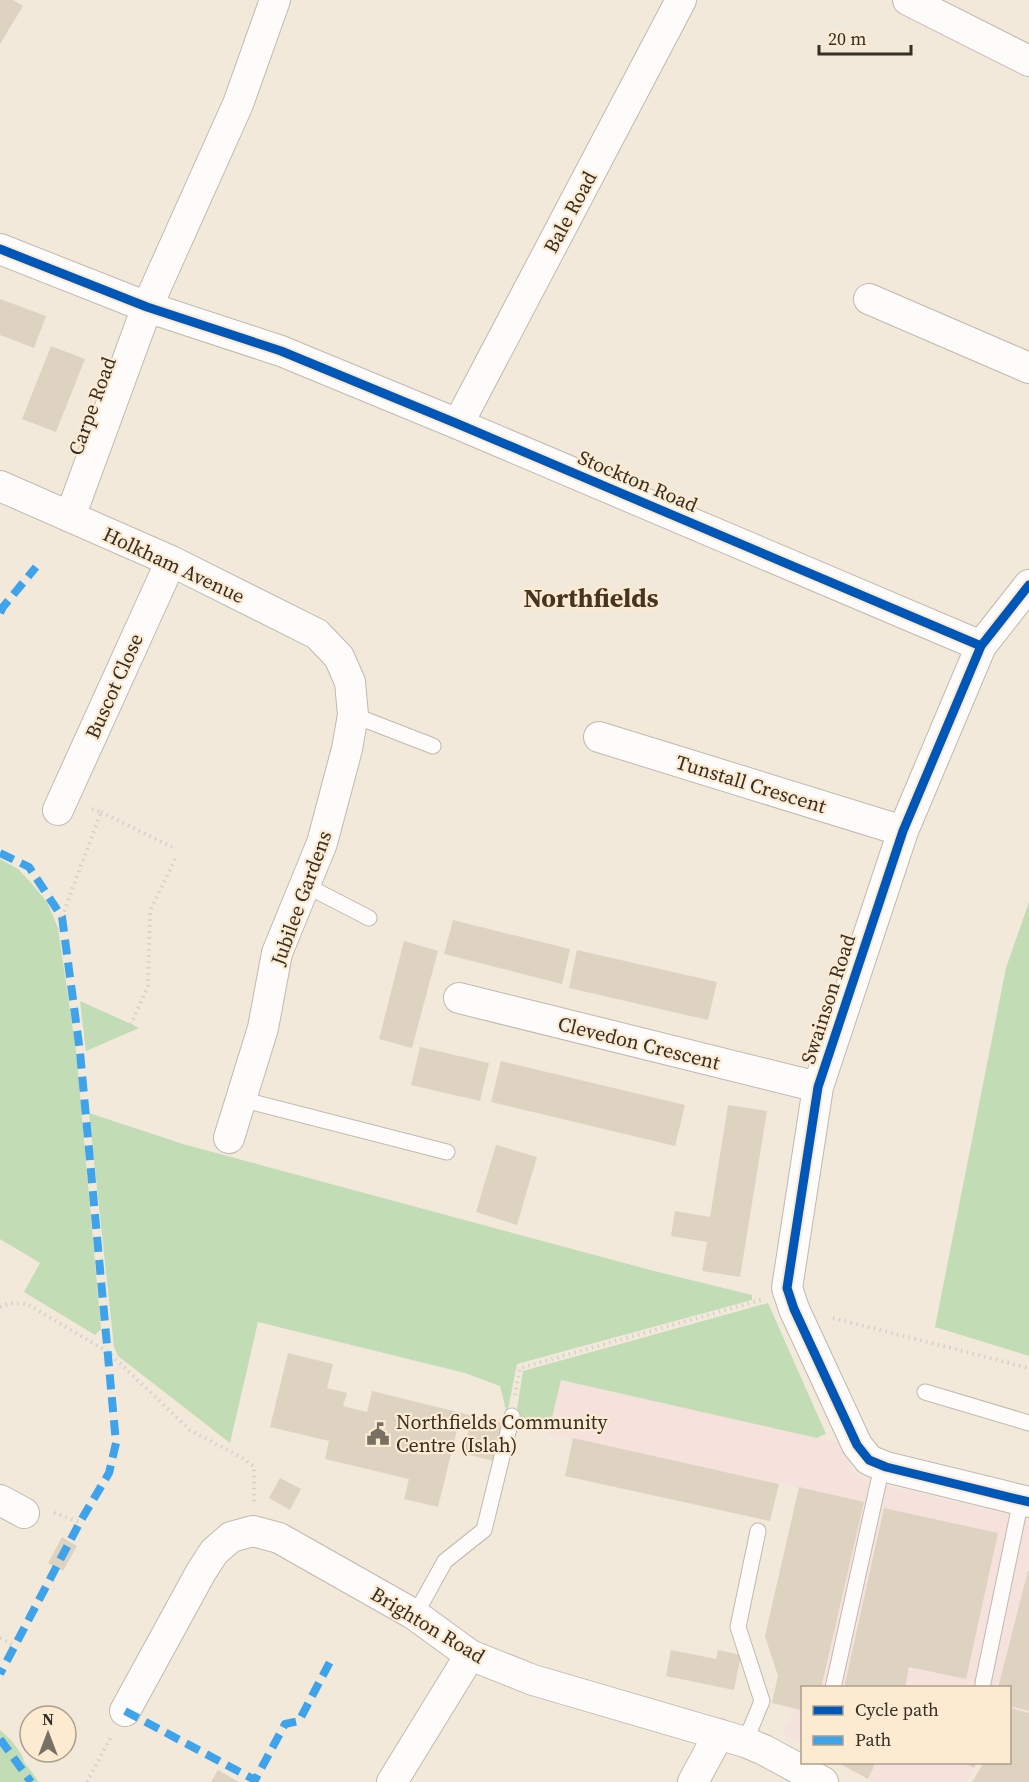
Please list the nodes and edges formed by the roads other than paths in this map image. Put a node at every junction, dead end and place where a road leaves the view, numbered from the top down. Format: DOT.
graph roads {
  1 [pos="275,0"];
  2 [pos="681,0"];
  3 [pos="909,0"];
  4 [pos="1027,57"];
  5 [pos="0,249"];
  6 [pos="869,299"];
  7 [pos="147,307"];
  8 [pos="1029,368"];
  9 [pos="458,424"];
  10 [pos="0,486"];
  11 [pos="70,518"];
  12 [pos="171,561"];
  13 [pos="1029,585"];
  14 [pos="981,646"];
  15 [pos="339,657"];
  16 [pos="353,715"];
  17 [pos="599,737"];
  18 [pos="433,746"];
  19 [pos="61,804"];
  20 [pos="903,831"];
  21 [pos="305,885"];
  22 [pos="369,918"];
  23 [pos="459,998"];
  24 [pos="818,1087"];
  25 [pos="240,1099"];
  26 [pos="229,1138"];
  27 [pos="447,1152"];
  28 [pos="925,1392"];
  29 [pos="512,1416"];
  30 [pos="1029,1423"];
  31 [pos="882,1466"];
  32 [pos="1025,1501"];
  33 [pos="758,1531"];
  34 [pos="415,1615"];
  35 [pos="470,1655"];
  36 [pos="983,1683"];
  37 [pos="833,1686"];
  38 [pos="125,1711"];
  39 [pos="732,1738"];
  40 [pos="392,1782"];
  41 [pos="693,1782"];
  42 [pos="823,1782"];
  1 -- 7 [label="street, Carpe Road"];
  2 -- 9 [label="street, Bale Road"];
  3 -- 4 [label="street"];
  5 -- 7 [label="street"];
  6 -- 8 [label="street"];
  7 -- 9 [label="street, Stockton Road"];
  7 -- 11 [label="street, Carpe Road"];
  9 -- 14 [label="street, Stockton Road"];
  10 -- 11 [label="street, Holkham Avenue"];
  11 -- 12 [label="street, Holkham Avenue"];
  12 -- 15 [label="street, Holkham Avenue"];
  12 -- 19 [label="street, Buscot Close"];
  13 -- 14 [label="street, Swainson Road"];
  14 -- 20 [label="street, Swainson Road"];
  15 -- 16 [label="street, Jubilee Gardens"];
  16 -- 18 [label="lane"];
  16 -- 21 [label="street, Jubilee Gardens"];
  17 -- 20 [label="street, Tunstall Crescent"];
  20 -- 24 [label="street, Swainson Road"];
  21 -- 22 [label="lane"];
  21 -- 25 [label="street, Jubilee Gardens"];
  23 -- 24 [label="street, Clevedon Crescent"];
  24 -- 31 [label="street, Swainson Road"];
  25 -- 26 [label="street, Jubilee Gardens"];
  25 -- 27 [label="lane"];
  28 -- 30 [label="lane"];
  29 -- 34 [label="lane"];
  31 -- 32 [label="street"];
  31 -- 37 [label="lane"];
  32 -- 36 [label="lane"];
  33 -- 39 [label="lane"];
  34 -- 35 [label="street, Brighton Road"];
  34 -- 38 [label="street, Brighton Road"];
  35 -- 39 [label="street, Brighton Road"];
  35 -- 40 [label="street"];
  39 -- 41 [label="street"];
  39 -- 42 [label="street, Brighton Road"];
}
